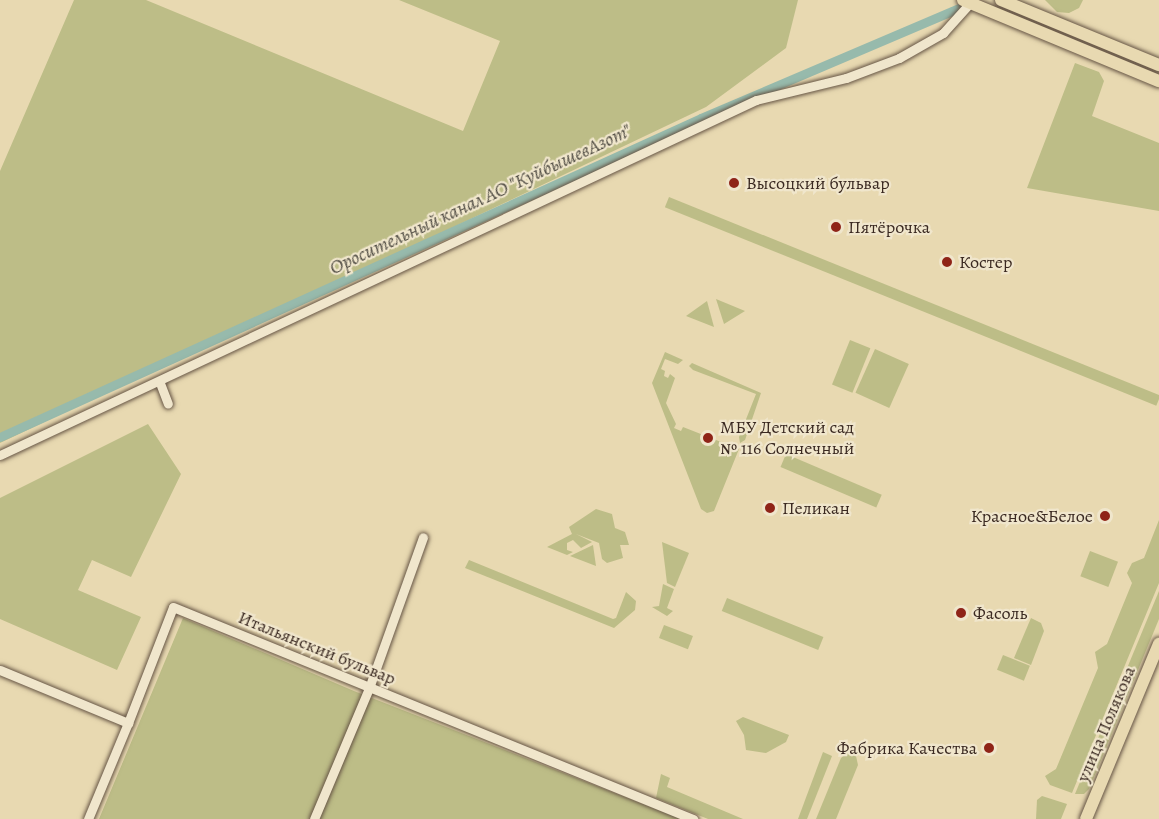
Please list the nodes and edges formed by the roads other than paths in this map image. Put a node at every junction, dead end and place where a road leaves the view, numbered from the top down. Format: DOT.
graph roads {
  1 [pos="1001,0"];
  2 [pos="966,1"];
  3 [pos="1159,65"];
  4 [pos="1159,81"];
  5 [pos="160,383"];
  6 [pos="168,404"];
  7 [pos="0,455"];
  8 [pos="423,537"];
  9 [pos="1159,644"];
  10 [pos="0,670"];
  11 [pos="369,688"];
  12 [pos="128,723"];
  13 [pos="88,819"];
  14 [pos="314,819"];
  15 [pos="693,819"];
  16 [pos="1086,819"];
  1 -- 3 [label="main road"];
  2 -- 4 [label="main road"];
  2 -- 5 [label="street"];
  5 -- 6 [label="street"];
  5 -- 7 [label="street"];
  8 -- 11 [label="street"];
  9 -- 16 [label="main road, улица Полякова"];
  10 -- 12 [label="street"];
  11 -- 12 [label="street, Итальянский бульвар"];
  11 -- 14 [label="street"];
  11 -- 15 [label="street, Итальянский бульвар"];
  12 -- 13 [label="street"];
}
